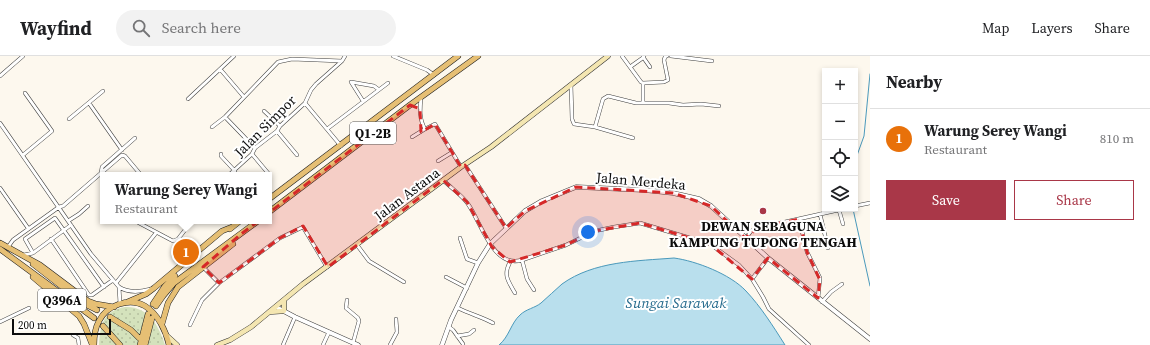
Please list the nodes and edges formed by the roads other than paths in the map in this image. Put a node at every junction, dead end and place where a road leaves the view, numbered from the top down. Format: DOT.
graph roads {
  1 [pos="23,56"];
  2 [pos="234,56"];
  3 [pos="345,56"];
  4 [pos="393,56"];
  5 [pos="458,56"];
  6 [pos="478,56"];
  7 [pos="608,56"];
  8 [pos="622,56"];
  9 [pos="667,56"];
  10 [pos="671,56"];
  11 [pos="643,57"];
  12 [pos="342,61"];
  13 [pos="712,61"];
  14 [pos="630,67"];
  15 [pos="650,67"];
  16 [pos="220,69"];
  17 [pos="434,75"];
  18 [pos="0,76"];
  19 [pos="388,83"];
  20 [pos="643,83"];
  21 [pos="570,85"];
  22 [pos="378,90"];
  23 [pos="103,92"];
  24 [pos="25,94"];
  25 [pos="244,97"];
  26 [pos="421,97"];
  27 [pos="188,99"];
  28 [pos="363,101"];
  29 [pos="89,103"];
  30 [pos="305,103"];
  31 [pos="643,103"];
  32 [pos="410,105"];
  33 [pos="719,106"];
  34 [pos="420,109"];
  35 [pos="264,111"];
  36 [pos="225,117"];
  37 [pos="69,119"];
  38 [pos="0,123"];
  39 [pos="280,126"];
  40 [pos="212,127"];
  41 [pos="595,127"];
  42 [pos="327,129"];
  43 [pos="425,130"];
  44 [pos="277,131"];
  45 [pos="135,138"];
  46 [pos="412,138"];
  47 [pos="633,138"];
  48 [pos="340,146"];
  49 [pos="256,148"];
  50 [pos="122,150"];
  51 [pos="451,153"];
  52 [pos="221,154"];
  53 [pos="252,154"];
  54 [pos="23,155"];
  55 [pos="297,155"];
  56 [pos="438,161"];
  57 [pos="463,166"];
  58 [pos="235,171"];
  59 [pos="101,172"];
  60 [pos="102,172"];
  61 [pos="138,172"];
  62 [pos="267,172"];
  63 [pos="100,174"];
  64 [pos="443,180"];
  65 [pos="0,188"];
  66 [pos="272,197"];
  67 [pos="870,203"];
  68 [pos="858,205"];
  69 [pos="88,206"];
  70 [pos="59,207"];
  71 [pos="272,210"];
  72 [pos="828,212"];
  73 [pos="841,212"];
  74 [pos="820,214"];
  75 [pos="799,219"];
  76 [pos="68,220"];
  77 [pos="141,224"];
  78 [pos="189,224"];
  79 [pos="236,224"];
  80 [pos="254,224"];
  81 [pos="843,224"];
  82 [pos="71,225"];
  83 [pos="232,227"];
  84 [pos="28,228"];
  85 [pos="506,228"];
  86 [pos="64,230"];
  87 [pos="156,233"];
  88 [pos="240,235"];
  89 [pos="460,238"];
  90 [pos="746,238"];
  91 [pos="51,239"];
  92 [pos="0,243"];
  93 [pos="490,244"];
  94 [pos="357,245"];
  95 [pos="8,247"];
  96 [pos="828,248"];
  97 [pos="0,249"];
  98 [pos="33,253"];
  99 [pos="22,255"];
  100 [pos="768,258"];
  101 [pos="28,259"];
  102 [pos="522,260"];
  103 [pos="510,262"];
  104 [pos="20,263"];
  105 [pos="478,263"];
  106 [pos="203,267"];
  107 [pos="328,267"];
  108 [pos="446,277"];
  109 [pos="752,279"];
  110 [pos="114,281"];
  111 [pos="404,282"];
  112 [pos="218,283"];
  113 [pos="842,284"];
  114 [pos="104,287"];
  115 [pos="119,287"];
  116 [pos="154,288"];
  117 [pos="467,288"];
  118 [pos="534,290"];
  119 [pos="515,293"];
  120 [pos="818,298"];
  121 [pos="284,300"];
  122 [pos="347,300"];
  123 [pos="822,302"];
  124 [pos="122,303"];
  125 [pos="114,306"];
  126 [pos="276,307"];
  127 [pos="29,308"];
  128 [pos="458,308"];
  129 [pos="97,310"];
  130 [pos="269,312"];
  131 [pos="284,312"];
  132 [pos="110,317"];
  133 [pos="295,317"];
  134 [pos="94,318"];
  135 [pos="396,320"];
  136 [pos="0,322"];
  137 [pos="493,323"];
  138 [pos="162,324"];
  139 [pos="190,325"];
  140 [pos="103,326"];
  141 [pos="449,327"];
  142 [pos="474,330"];
  143 [pos="329,332"];
  144 [pos="73,335"];
  145 [pos="166,335"];
  146 [pos="457,336"];
  147 [pos="139,338"];
  148 [pos="870,339"];
  149 [pos="353,343"];
  150 [pos="223,344"];
  151 [pos="463,344"];
  152 [pos="79,345"];
  153 [pos="93,345"];
  154 [pos="120,345"];
  155 [pos="140,345"];
  156 [pos="145,345"];
  157 [pos="169,345"];
  158 [pos="177,345"];
  159 [pos="217,345"];
  160 [pos="283,345"];
  161 [pos="323,345"];
  162 [pos="358,345"];
  163 [pos="390,345"];
  164 [pos="442,345"];
  165 [pos="809,345"];
  1 -- 18 [label="street"];
  2 -- 16 [label="street"];
  3 -- 12 [label="street, Jalan Simpor"];
  4 -- 17 [label="street"];
  5 -- 17 [label="main road"];
  6 -- 26 [label="main road, Q1-2B"];
  7 -- 21 [label="main road, Jalan Astana"];
  8 -- 14 [label="street"];
  9 -- 20 [label="street"];
  10 -- 13 [label="street"];
  11 -- 14 [label="street"];
  11 -- 15 [label="street"];
  12 -- 25 [label="street"];
  12 -- 30 [label="street, Jalan Simpor"];
  14 -- 20 [label="street"];
  16 -- 25 [label="street"];
  16 -- 27 [label="street"];
  17 -- 48 [label="main road"];
  19 -- 22 [label="street"];
  20 -- 31 [label="street"];
  21 -- 41 [label="street"];
  21 -- 57 [label="main road, Jalan Astana"];
  22 -- 28 [label="street"];
  22 -- 28 [label="street"];
  23 -- 29 [label="street"];
  24 -- 54 [label="street"];
  25 -- 36 [label="street"];
  26 -- 32 [label="main road, Q1-2B"];
  26 -- 34 [label="street"];
  28 -- 42 [label="street"];
  29 -- 37 [label="street"];
  29 -- 50 [label="street"];
  30 -- 39 [label="street, Jalan Simpor"];
  30 -- 42 [label="street"];
  31 -- 33 [label="street"];
  31 -- 41 [label="street"];
  32 -- 34 [label="street"];
  32 -- 71 [label="main road, Q1-2B"];
  34 -- 43 [label="street"];
  35 -- 39 [label="street"];
  36 -- 40 [label="street"];
  36 -- 49 [label="street"];
  38 -- 54 [label="street"];
  39 -- 44 [label="street, Jalan Simpor"];
  41 -- 47 [label="street"];
  42 -- 48 [label="street"];
  43 -- 46 [label="street"];
  43 -- 51 [label="street"];
  44 -- 49 [label="street, Jalan Simpor"];
  44 -- 55 [label="street"];
  45 -- 50 [label="street"];
  48 -- 66 [label="main road"];
  49 -- 53 [label="street, Jalan Simpor"];
  50 -- 59 [label="street"];
  51 -- 56 [label="street"];
  51 -- 57 [label="street"];
  52 -- 58 [label="street"];
  53 -- 58 [label="street, Jalan Simpor"];
  53 -- 62 [label="street"];
  54 -- 70 [label="street"];
  57 -- 64 [label="main road, Jalan Astana"];
  57 -- 85 [label="street"];
  60 -- 61 [label="street"];
  63 -- 70 [label="street"];
  64 -- 93 [label="street"];
  64 -- 94 [label="main road, Jalan Astana"];
  65 -- 84 [label="street"];
  67 -- 68 [label="street"];
  69 -- 76 [label="street"];
  70 -- 76 [label="street"];
  70 -- 84 [label="street"];
  72 -- 74 [label="street"];
  73 -- 81 [label="street"];
  74 -- 75 [label="street"];
  74 -- 96 [label="street"];
  75 -- 90 [label="street"];
  75 -- 120 [label="street"];
  76 -- 82 [label="street"];
  77 -- 87 [label="street"];
  78 -- 87 [label="street"];
  79 -- 83 [label="main road"];
  80 -- 88 [label="main road"];
  82 -- 86 [label="street"];
  82 -- 110 [label="street"];
  83 -- 88 [label="main road"];
  83 -- 116 [label="main road"];
  84 -- 95 [label="street"];
  85 -- 90 [label="street, Jalan Merdeka"];
  85 -- 93 [label="street, Jalan Merdeka"];
  86 -- 91 [label="street"];
  86 -- 98 [label="street"];
  86 -- 114 [label="street"];
  87 -- 110 [label="street"];
  88 -- 106 [label="main road"];
  89 -- 105 [label="street"];
  90 -- 100 [label="street, Jalan Merdeka"];
  91 -- 98 [label="street"];
  91 -- 114 [label="street"];
  92 -- 95 [label="main road"];
  93 -- 103 [label="street"];
  93 -- 105 [label="street, Jalan Merdeka"];
  94 -- 107 [label="main road, Jalan Astana"];
  94 -- 111 [label="street"];
  95 -- 99 [label="main road"];
  97 -- 104 [label="main road, Q396A"];
  98 -- 99 [label="street"];
  99 -- 101 [label="main road"];
  100 -- 109 [label="street"];
  100 -- 120 [label="street, Jalan Merdeka"];
  101 -- 125 [label="main road"];
  101 -- 129 [label="main road"];
  102 -- 103 [label="street"];
  102 -- 109 [label="street"];
  102 -- 118 [label="street"];
  103 -- 119 [label="street"];
  104 -- 134 [label="main road"];
  104 -- 153 [label="main road, Q396A"];
  105 -- 117 [label="street, Jalan Merdeka"];
  106 -- 112 [label="street"];
  106 -- 138 [label="main road"];
  107 -- 112 [label="street"];
  107 -- 121 [label="main road, Jalan Astana"];
  108 -- 117 [label="street"];
  109 -- 165 [label="street"];
  110 -- 114 [label="street"];
  110 -- 115 [label="street"];
  112 -- 139 [label="street"];
  113 -- 123 [label="street"];
  115 -- 116 [label="street"];
  115 -- 124 [label="street"];
  116 -- 124 [label="main road"];
  117 -- 128 [label="street, Jalan Merdeka"];
  120 -- 123 [label="street, Jalan Merdeka"];
  121 -- 126 [label="main road, Jalan Astana"];
  121 -- 131 [label="main road"];
  122 -- 149 [label="street"];
  123 -- 148 [label="street, Jalan Merdeka"];
  124 -- 125 [label="main road"];
  124 -- 138 [label="main road"];
  125 -- 153 [label="main road"];
  126 -- 130 [label="main road, Jalan Astana"];
  126 -- 131 [label="street"];
  127 -- 136 [label="street"];
  128 -- 137 [label="street"];
  128 -- 141 [label="street, Jalan Merdeka"];
  130 -- 131 [label="main road"];
  130 -- 150 [label="main road, Jalan Astana"];
  131 -- 133 [label="street"];
  132 -- 147 [label="main road"];
  133 -- 143 [label="street"];
  133 -- 160 [label="street"];
  135 -- 163 [label="street"];
  138 -- 145 [label="main road"];
  140 -- 154 [label="main road"];
  141 -- 146 [label="street"];
  141 -- 164 [label="street, Jalan Merdeka"];
  142 -- 146 [label="street"];
  143 -- 149 [label="street"];
  143 -- 161 [label="street"];
  144 -- 152 [label="street"];
  145 -- 157 [label="main road"];
  145 -- 158 [label="main road"];
  146 -- 151 [label="street"];
  149 -- 162 [label="street"];
  150 -- 159 [label="main road, Jalan Astana"];
  155 -- 156 [label="main road"];
}
